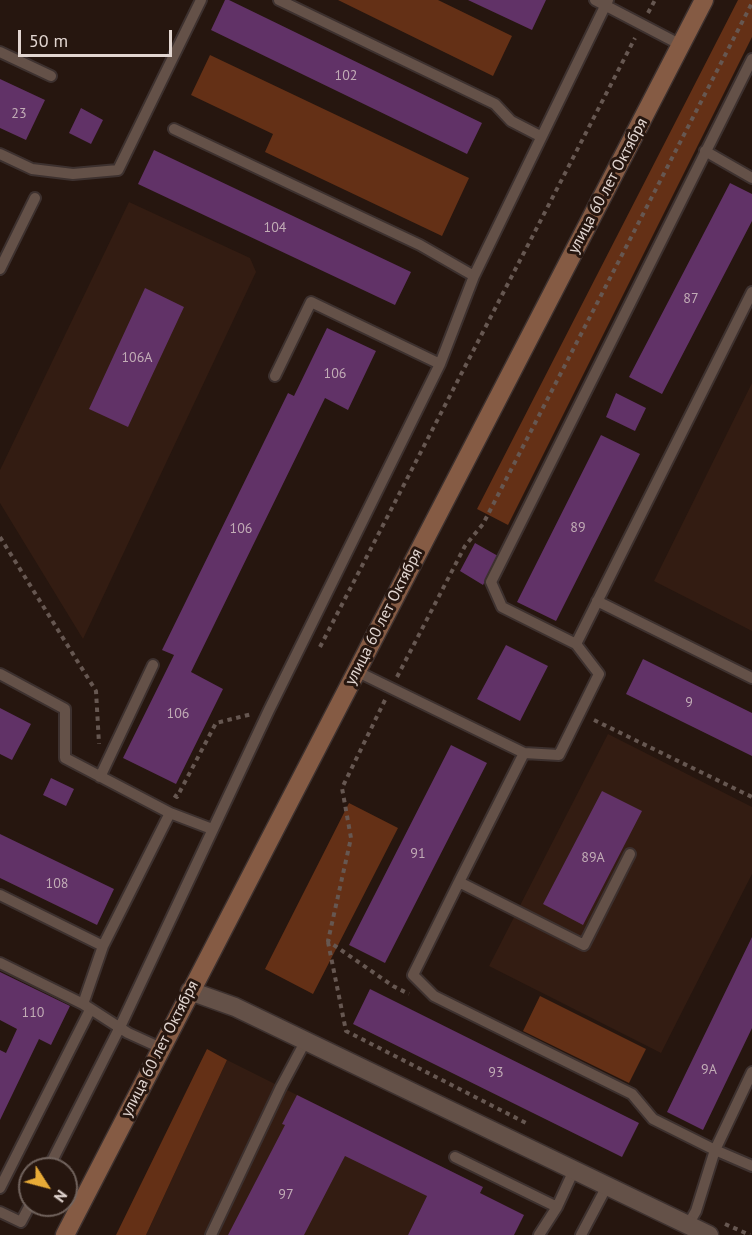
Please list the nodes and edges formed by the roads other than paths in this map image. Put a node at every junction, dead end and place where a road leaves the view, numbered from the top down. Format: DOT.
graph roads {
  1 [pos="201,0"];
  2 [pos="279,0"];
  3 [pos="704,0"];
  4 [pos="603,2"];
  5 [pos="681,45"];
  6 [pos="0,52"];
  7 [pos="752,59"];
  8 [pos="51,76"];
  9 [pos="174,129"];
  10 [pos="540,136"];
  11 [pos="705,151"];
  12 [pos="0,154"];
  13 [pos="752,178"];
  14 [pos="35,198"];
  15 [pos="0,268"];
  16 [pos="474,276"];
  17 [pos="752,292"];
  18 [pos="440,364"];
  19 [pos="274,376"];
  20 [pos="597,601"];
  21 [pos="576,644"];
  22 [pos="153,664"];
  23 [pos="356,671"];
  24 [pos="0,674"];
  25 [pos="752,678"];
  26 [pos="524,753"];
  27 [pos="100,777"];
  28 [pos="170,813"];
  29 [pos="212,829"];
  30 [pos="630,854"];
  31 [pos="459,882"];
  32 [pos="0,896"];
  33 [pos="103,946"];
  34 [pos="0,963"];
  35 [pos="190,991"];
  36 [pos="87,1007"];
  37 [pos="120,1027"];
  38 [pos="305,1042"];
  39 [pos="160,1048"];
  40 [pos="752,1072"];
  41 [pos="715,1150"];
  42 [pos="54,1157"];
  43 [pos="455,1157"];
  44 [pos="752,1166"];
  45 [pos="574,1170"];
  46 [pos="607,1186"];
  47 [pos="0,1188"];
  48 [pos="556,1207"];
  49 [pos="0,1212"];
  50 [pos="24,1217"];
  51 [pos="692,1218"];
  52 [pos="65,1235"];
  53 [pos="211,1235"];
  54 [pos="539,1235"];
  55 [pos="581,1235"];
  56 [pos="709,1235"];
  1 -- 12 [label="lane"];
  2 -- 10 [label="lane"];
  3 -- 5 [label="main road, улица 60 лет Октября"];
  4 -- 5 [label="lane"];
  4 -- 10 [label="lane"];
  5 -- 23 [label="main road, улица 60 лет Октября"];
  6 -- 8 [label="lane"];
  7 -- 11 [label="lane"];
  9 -- 16 [label="lane"];
  10 -- 16 [label="lane"];
  11 -- 13 [label="lane"];
  11 -- 21 [label="lane"];
  14 -- 15 [label="lane"];
  16 -- 18 [label="lane"];
  17 -- 20 [label="lane"];
  18 -- 19 [label="lane"];
  18 -- 29 [label="lane"];
  20 -- 21 [label="lane"];
  20 -- 25 [label="lane"];
  21 -- 26 [label="lane"];
  22 -- 27 [label="lane"];
  23 -- 26 [label="lane"];
  23 -- 35 [label="main road, улица 60 лет Октября"];
  24 -- 27 [label="lane"];
  26 -- 31 [label="lane"];
  27 -- 28 [label="lane"];
  28 -- 29 [label="lane"];
  28 -- 33 [label="lane"];
  29 -- 37 [label="lane"];
  30 -- 31 [label="lane"];
  31 -- 41 [label="lane"];
  32 -- 33 [label="lane"];
  33 -- 36 [label="lane"];
  34 -- 36 [label="lane"];
  35 -- 38 [label="street"];
  35 -- 39 [label="main road, улица 60 лет Октября"];
  36 -- 37 [label="lane"];
  36 -- 47 [label="lane"];
  37 -- 39 [label="lane"];
  37 -- 42 [label="lane"];
  38 -- 45 [label="street"];
  38 -- 53 [label="lane"];
  39 -- 52 [label="main road, улица 60 лет Октября"];
  40 -- 41 [label="lane"];
  41 -- 44 [label="lane"];
  41 -- 51 [label="lane"];
  43 -- 48 [label="lane"];
  45 -- 46 [label="street"];
  45 -- 48 [label="lane"];
  46 -- 51 [label="street"];
  46 -- 55 [label="lane"];
  48 -- 54 [label="lane"];
  49 -- 50 [label="lane"];
  51 -- 56 [label="street"];
}
